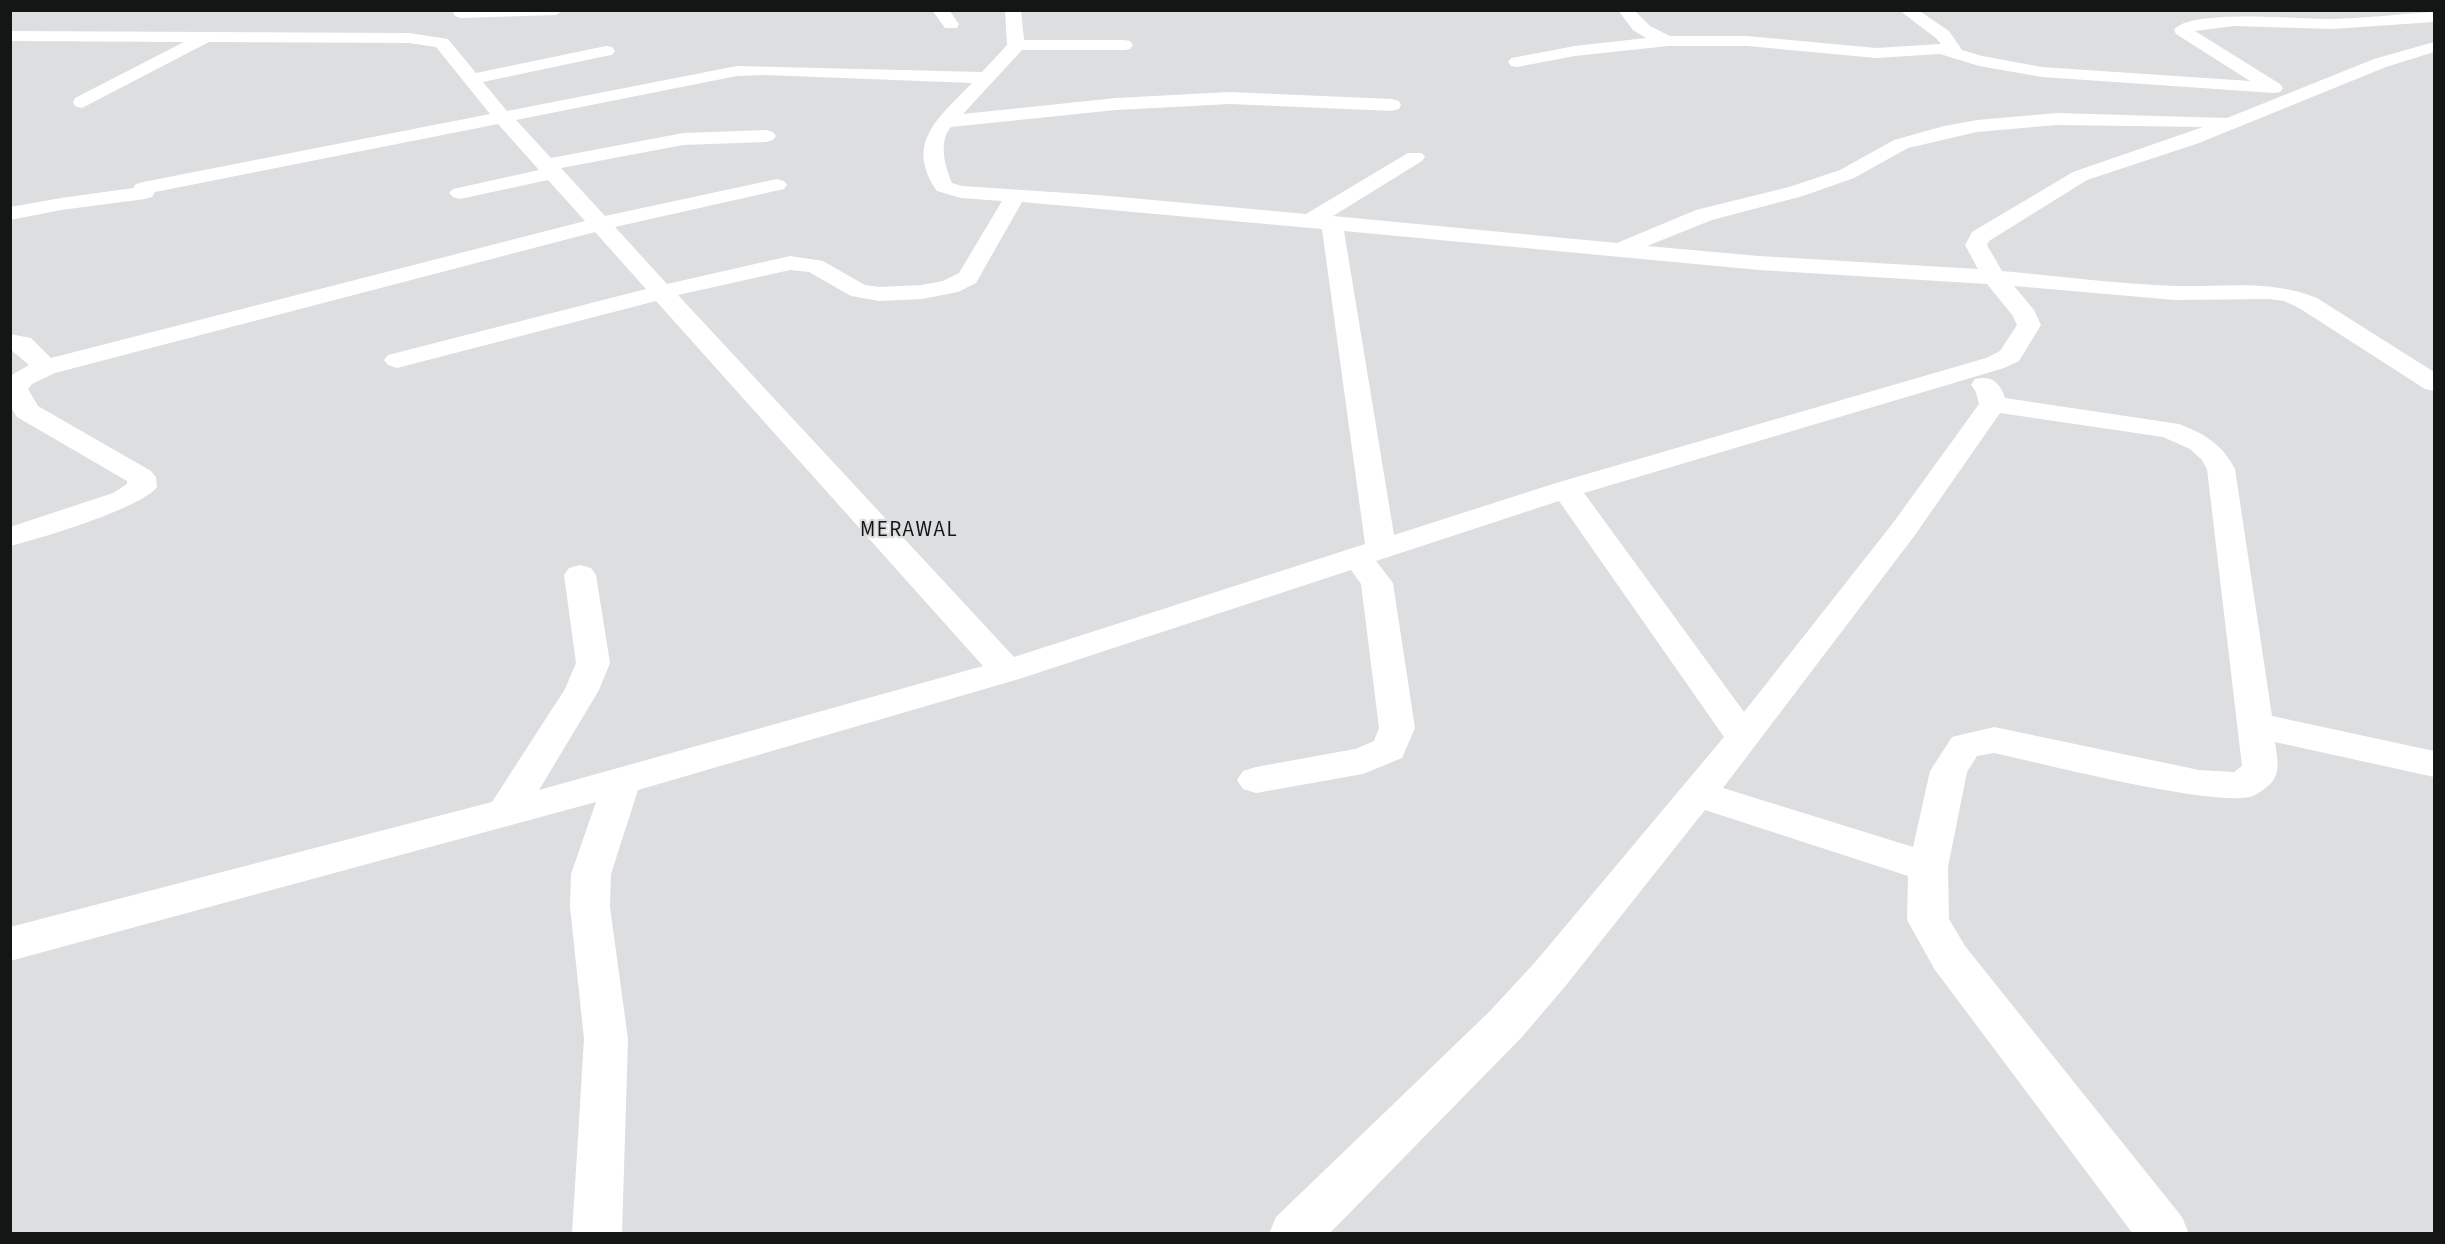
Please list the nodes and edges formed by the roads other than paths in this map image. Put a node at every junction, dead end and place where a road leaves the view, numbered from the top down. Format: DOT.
graph roads {
  1 [pos="556,10"];
  2 [pos="940,10"];
  3 [pos="1013,10"];
  4 [pos="1626,10"];
  5 [pos="1907,10"];
  6 [pos="463,12"];
  7 [pos="2434,17"];
  8 [pos="951,24"];
  9 [pos="10,36"];
  10 [pos="207,37"];
  11 [pos="429,39"];
  12 [pos="1668,41"];
  13 [pos="1016,45"];
  14 [pos="1124,45"];
  15 [pos="2434,47"];
  16 [pos="606,51"];
  17 [pos="1955,52"];
  18 [pos="1517,62"];
  19 [pos="987,78"];
  20 [pos="471,79"];
  21 [pos="2282,93"];
  22 [pos="82,102"];
  23 [pos="1392,105"];
  24 [pos="502,117"];
  25 [pos="946,122"];
  26 [pos="2232,122"];
  27 [pos="766,136"];
  28 [pos="1415,157"];
  29 [pos="550,169"];
  30 [pos="777,185"];
  31 [pos="460,193"];
  32 [pos="1016,195"];
  33 [pos="10,214"];
  34 [pos="1322,221"];
  35 [pos="600,224"];
  36 [pos="1620,248"];
  37 [pos="1995,277"];
  38 [pos="662,292"];
  39 [pos="10,341"];
  40 [pos="397,360"];
  41 [pos="46,367"];
  42 [pos="1970,371"];
  43 [pos="2434,383"];
  44 [pos="1993,404"];
  45 [pos="1566,489"];
  46 [pos="10,537"];
  47 [pos="1369,553"];
  48 [pos="580,575"];
  49 [pos="1007,671"];
  50 [pos="2255,725"];
  51 [pos="1743,738"];
  52 [pos="2434,764"];
  53 [pos="622,780"];
  54 [pos="1256,780"];
  55 [pos="1698,794"];
  56 [pos="506,812"];
  57 [pos="1928,867"];
  58 [pos="10,944"];
  59 [pos="597,1233"];
  60 [pos="1294,1233"];
  61 [pos="2164,1233"];
  1 -- 6 [label="street"];
  2 -- 8 [label="street"];
  3 -- 13 [label="street"];
  4 -- 12 [label="street"];
  5 -- 17 [label="street"];
  6 -- 11 [label="street"];
  7 -- 21 [label="street"];
  9 -- 10 [label="street"];
  10 -- 11 [label="street"];
  10 -- 22 [label="street"];
  11 -- 20 [label="street"];
  12 -- 17 [label="street"];
  12 -- 18 [label="street"];
  13 -- 14 [label="street"];
  13 -- 19 [label="street"];
  15 -- 21 [label="street"];
  16 -- 20 [label="street"];
  17 -- 21 [label="street"];
  19 -- 24 [label="street"];
  19 -- 25 [label="street"];
  20 -- 24 [label="street"];
  21 -- 26 [label="street"];
  23 -- 25 [label="street"];
  24 -- 29 [label="street"];
  24 -- 33 [label="street"];
  25 -- 32 [label="street"];
  26 -- 36 [label="street"];
  26 -- 37 [label="street"];
  27 -- 29 [label="street"];
  28 -- 34 [label="street"];
  29 -- 31 [label="street"];
  29 -- 35 [label="street"];
  30 -- 35 [label="street"];
  32 -- 34 [label="street"];
  32 -- 38 [label="street"];
  34 -- 36 [label="street"];
  34 -- 47 [label="street"];
  35 -- 38 [label="street"];
  35 -- 41 [label="street"];
  36 -- 37 [label="street"];
  37 -- 42 [label="street"];
  37 -- 43 [label="street"];
  38 -- 40 [label="street"];
  38 -- 49 [label="street"];
  39 -- 41 [label="street"];
  41 -- 46 [label="street"];
  42 -- 44 [label="street"];
  42 -- 45 [label="street"];
  44 -- 50 [label="street"];
  44 -- 51 [label="street"];
  45 -- 47 [label="street"];
  45 -- 51 [label="street"];
  47 -- 49 [label="street"];
  47 -- 54 [label="street"];
  48 -- 56 [label="street"];
  49 -- 53 [label="street"];
  50 -- 52 [label="street"];
  50 -- 57 [label="street"];
  51 -- 55 [label="street"];
  53 -- 56 [label="street"];
  53 -- 59 [label="street"];
  55 -- 57 [label="street"];
  55 -- 60 [label="street"];
  56 -- 58 [label="street"];
  57 -- 61 [label="street"];
}
